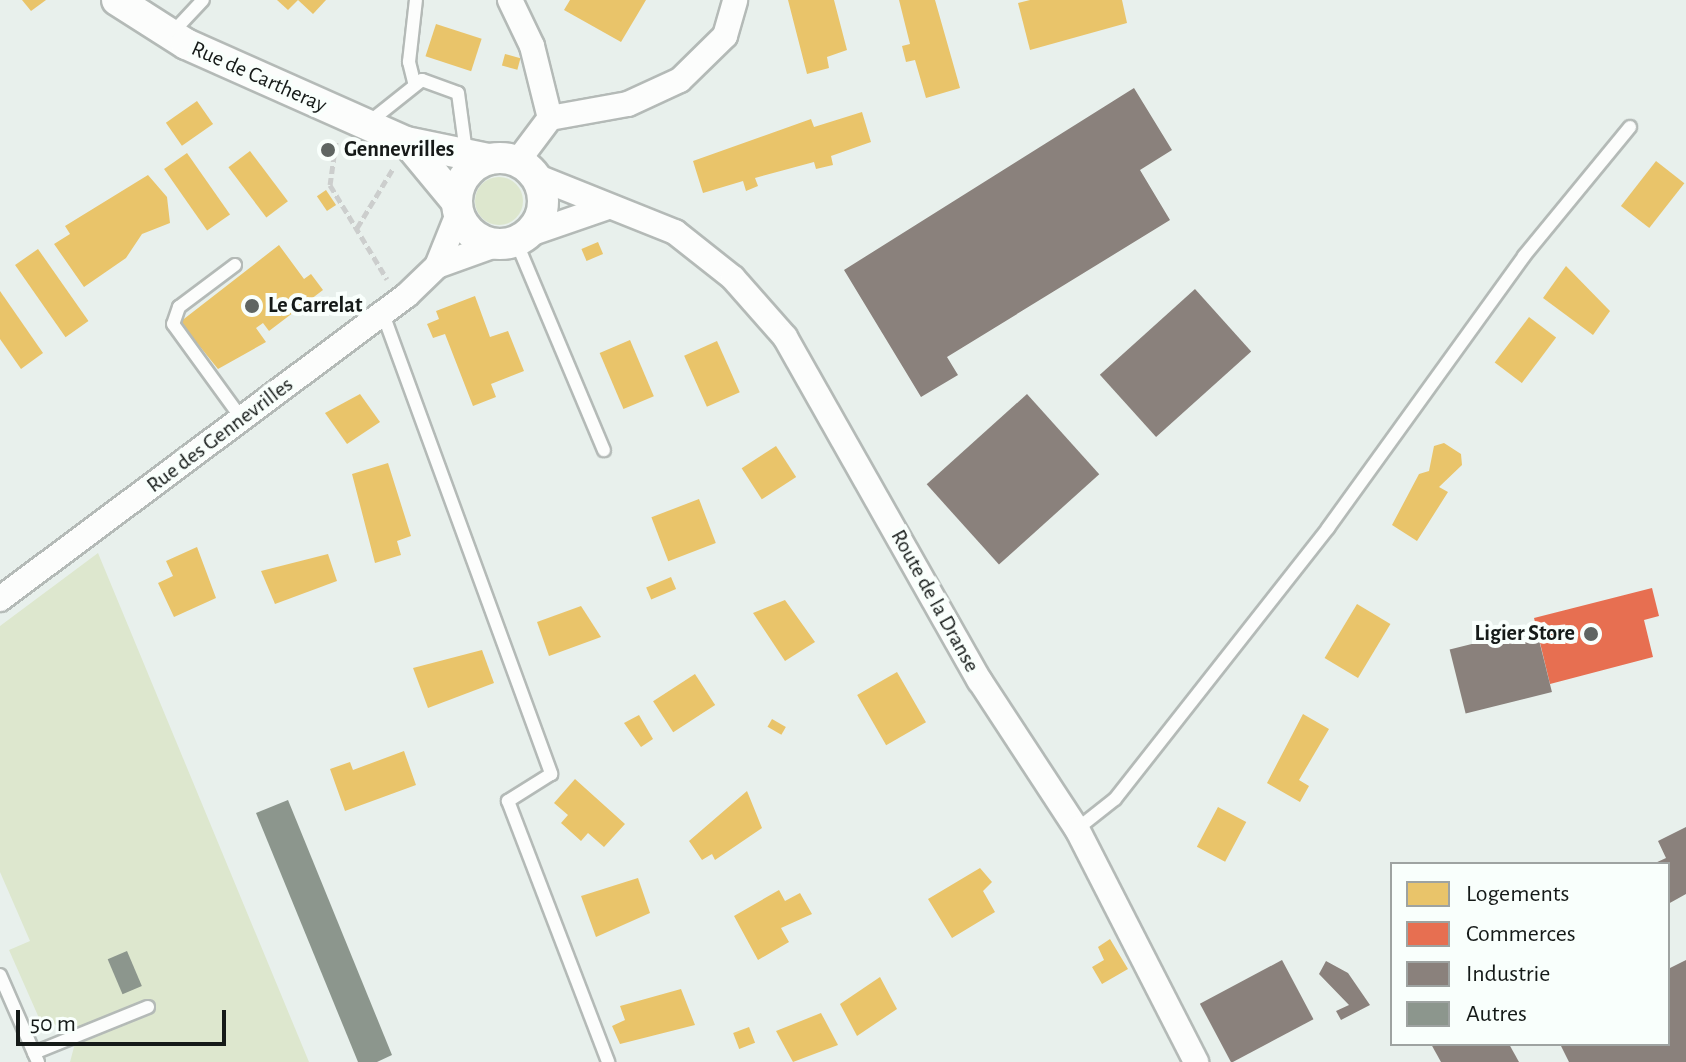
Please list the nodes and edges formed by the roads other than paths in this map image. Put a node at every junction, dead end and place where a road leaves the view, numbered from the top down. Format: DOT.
graph roads {
  1 [pos="117,0"];
  2 [pos="203,0"];
  3 [pos="416,0"];
  4 [pos="510,0"];
  5 [pos="735,0"];
  6 [pos="169,36"];
  7 [pos="414,82"];
  8 [pos="550,118"];
  9 [pos="355,120"];
  10 [pos="1630,127"];
  11 [pos="404,150"];
  12 [pos="502,163"];
  13 [pos="457,208"];
  14 [pos="605,208"];
  15 [pos="513,241"];
  16 [pos="235,265"];
  17 [pos="437,266"];
  18 [pos="392,307"];
  19 [pos="242,419"];
  20 [pos="604,450"];
  21 [pos="0,599"];
  22 [pos="1077,829"];
  23 [pos="0,975"];
  24 [pos="4,994"];
  25 [pos="148,1007"];
  26 [pos="36,1058"];
  27 [pos="608,1062"];
  28 [pos="1196,1062"];
  1 -- 6 [label="street, Rue de Cartheray"];
  2 -- 6 [label="lane"];
  3 -- 7 [label="lane"];
  4 -- 8 [label="street"];
  5 -- 8 [label="street"];
  6 -- 9 [label="street, Rue de Cartheray"];
  7 -- 9 [label="lane"];
  7 -- 12 [label="lane"];
  8 -- 12 [label="street"];
  9 -- 11 [label="street, Rue de Cartheray"];
  10 -- 22 [label="lane"];
  11 -- 12 [label="street, Rue de Cartheray"];
  11 -- 13 [label="street, Rue de Cartheray"];
  12 -- 13 [label="street"];
  12 -- 14 [label="street, Route de la Dranse"];
  12 -- 15 [label="street"];
  13 -- 15 [label="street"];
  13 -- 17 [label="street, Rue des Gennevrilles"];
  14 -- 15 [label="street"];
  14 -- 22 [label="street, Route de la Dranse"];
  15 -- 17 [label="street, Rue des Gennevrilles"];
  15 -- 20 [label="lane"];
  16 -- 19 [label="lane"];
  17 -- 18 [label="street, Rue des Gennevrilles"];
  18 -- 19 [label="street, Rue des Gennevrilles"];
  18 -- 27 [label="lane"];
  19 -- 21 [label="street, Rue des Gennevrilles"];
  22 -- 28 [label="street, Route de la Dranse"];
  23 -- 24 [label="lane"];
  24 -- 26 [label="lane"];
  25 -- 26 [label="lane"];
}
